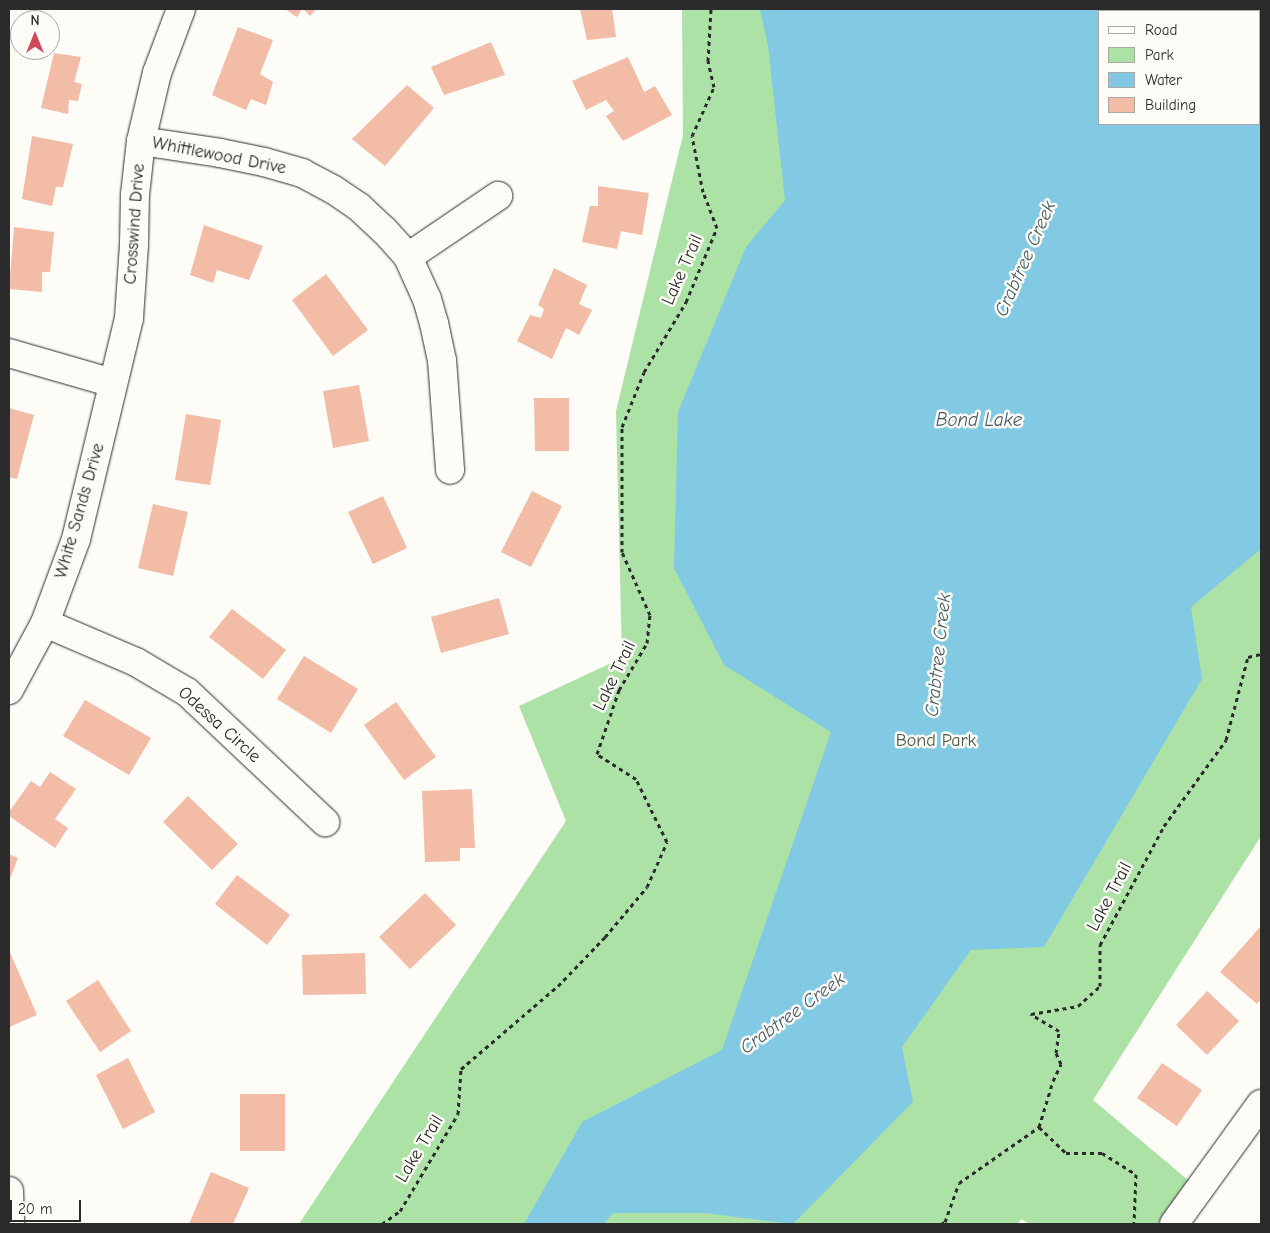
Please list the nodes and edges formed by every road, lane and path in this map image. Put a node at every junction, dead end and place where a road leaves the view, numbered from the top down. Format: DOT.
graph roads {
  1 [pos="181,9"];
  2 [pos="711,9"];
  3 [pos="141,141"];
  4 [pos="498,196"];
  5 [pos="408,257"];
  6 [pos="9,353"];
  7 [pos="113,383"];
  8 [pos="450,470"];
  9 [pos="45,623"];
  10 [pos="1261,654"];
  11 [pos="9,690"];
  12 [pos="324,822"];
  13 [pos="1261,1104"];
  14 [pos="1039,1128"];
  15 [pos="9,1191"];
  16 [pos="10,1224"];
  17 [pos="382,1224"];
  18 [pos="941,1224"];
  19 [pos="1134,1224"];
  20 [pos="1174,1224"];
  1 -- 3 [label="street, Crosswind Drive"];
  2 -- 17 [label="path, Lake Trail"];
  3 -- 5 [label="street, Whittlewood Drive"];
  3 -- 7 [label="street, Crosswind Drive"];
  4 -- 5 [label="street"];
  5 -- 8 [label="street, Whittlewood Drive"];
  6 -- 7 [label="street"];
  7 -- 9 [label="street, White Sands Drive"];
  9 -- 11 [label="street, White Sands Drive"];
  9 -- 12 [label="street, Odessa Circle"];
  10 -- 14 [label="path, Lake Trail"];
  13 -- 20 [label="street"];
  14 -- 18 [label="path"];
  14 -- 19 [label="path"];
  15 -- 16 [label="street"];
}
